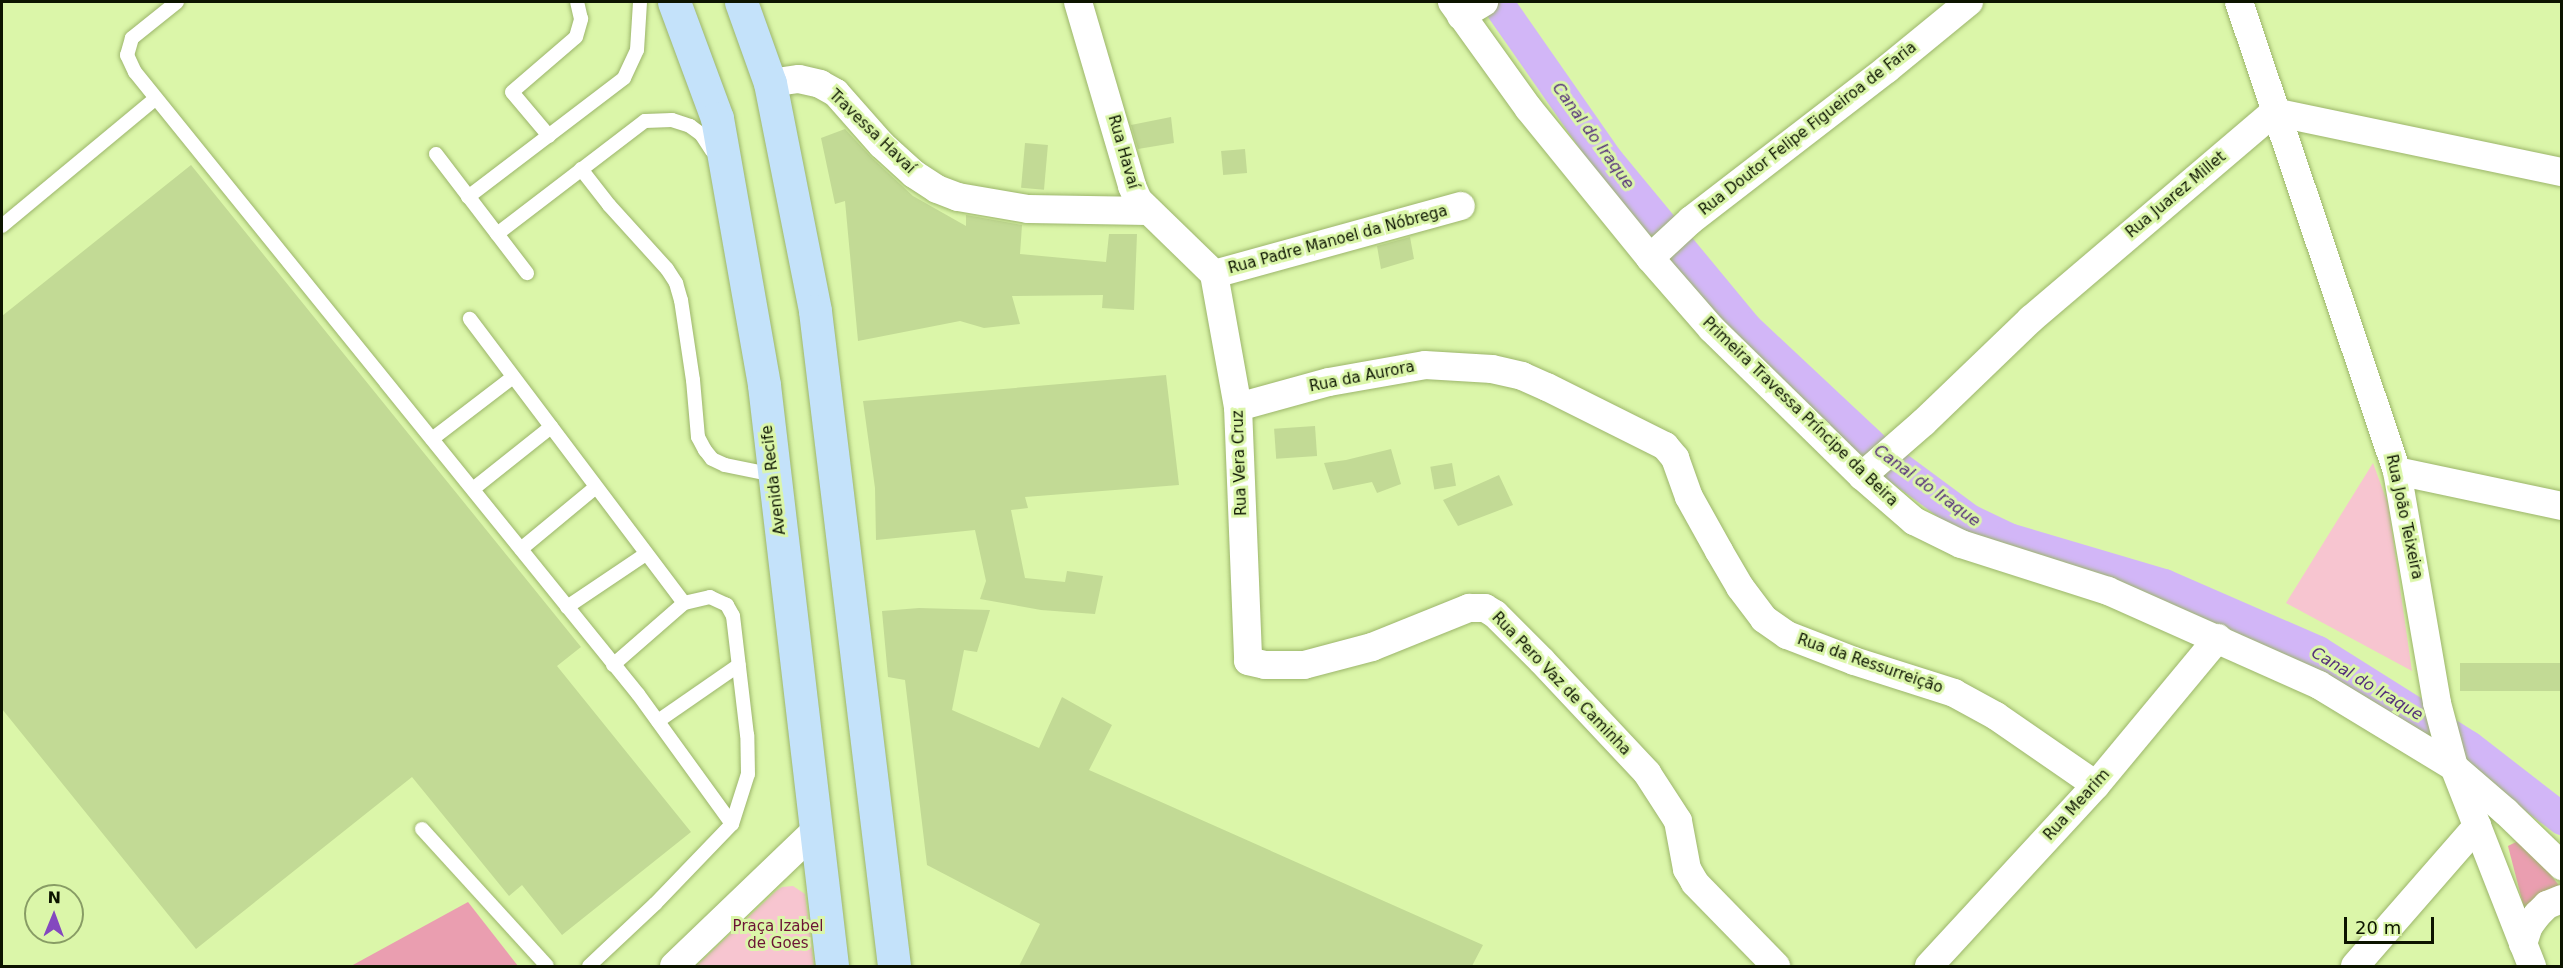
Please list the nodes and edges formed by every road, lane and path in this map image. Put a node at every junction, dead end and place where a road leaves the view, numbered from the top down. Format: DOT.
graph roads {
  1 [pos="177,2"];
  2 [pos="577,2"];
  3 [pos="640,2"];
  4 [pos="674,2"];
  5 [pos="741,2"];
  6 [pos="1078,2"];
  7 [pos="1969,2"];
  8 [pos="2239,2"];
  9 [pos="1469,6"];
  10 [pos="770,83"];
  11 [pos="155,99"];
  12 [pos="2274,112"];
  13 [pos="549,136"];
  14 [pos="436,154"];
  15 [pos="581,169"];
  16 [pos="2562,172"];
  17 [pos="731,191"];
  18 [pos="468,197"];
  19 [pos="1461,206"];
  20 [pos="1148,212"];
  21 [pos="2,226"];
  22 [pos="497,234"];
  23 [pos="1658,252"];
  24 [pos="527,273"];
  25 [pos="1214,274"];
  26 [pos="470,319"];
  27 [pos="513,377"];
  28 [pos="1238,406"];
  29 [pos="550,426"];
  30 [pos="1653,439"];
  31 [pos="432,440"];
  32 [pos="2397,471"];
  33 [pos="1867,472"];
  34 [pos="774,475"];
  35 [pos="596,487"];
  36 [pos="473,489"];
  37 [pos="2562,506"];
  38 [pos="521,549"];
  39 [pos="646,554"];
  40 [pos="684,603"];
  41 [pos="567,607"];
  42 [pos="2218,638"];
  43 [pos="1246,653"];
  44 [pos="613,665"];
  45 [pos="739,665"];
  46 [pos="658,721"];
  47 [pos="2454,767"];
  48 [pos="2096,785"];
  49 [pos="732,824"];
  50 [pos="2477,826"];
  51 [pos="422,829"];
  52 [pos="815,831"];
  53 [pos="2562,866"];
  54 [pos="2562,899"];
  55 [pos="2527,955"];
  56 [pos="548,966"];
  57 [pos="589,966"];
  58 [pos="674,966"];
  59 [pos="832,966"];
  60 [pos="894,966"];
  61 [pos="1776,966"];
  62 [pos="1929,966"];
  63 [pos="2355,966"];
  1 -- 11 [label="lane"];
  2 -- 13 [label="lane"];
  3 -- 13 [label="lane"];
  4 -- 17 [label="main road, Avenida Recife"];
  5 -- 10 [label="main road"];
  6 -- 20 [label="street, Rua Havaí"];
  7 -- 23 [label="street, Rua Doutor Felipe Figueiroa de Faria"];
  8 -- 12 [label="street, Rua João Teixeira"];
  9 -- 23 [label="street, Primeira Travessa Príncipe da Beira"];
  10 -- 20 [label="street, Travessa Havaí"];
  10 -- 60 [label="main road"];
  11 -- 21 [label="lane"];
  11 -- 31 [label="lane"];
  12 -- 16 [label="street"];
  12 -- 32 [label="street, Rua João Teixeira"];
  12 -- 33 [label="street, Rua Juarez Millet"];
  13 -- 18 [label="lane"];
  14 -- 18 [label="lane"];
  15 -- 17 [label="lane"];
  15 -- 22 [label="lane"];
  15 -- 34 [label="lane"];
  17 -- 34 [label="main road, Avenida Recife"];
  18 -- 22 [label="lane"];
  19 -- 25 [label="street, Rua Padre Manoel da Nóbrega"];
  20 -- 25 [label="street, Rua Havaí"];
  22 -- 24 [label="lane"];
  23 -- 33 [label="street, Primeira Travessa Príncipe da Beira"];
  25 -- 28 [label="street, Rua Vera Cruz"];
  26 -- 27 [label="lane"];
  27 -- 29 [label="lane"];
  27 -- 31 [label="lane"];
  28 -- 30 [label="street, Rua da Aurora"];
  28 -- 43 [label="street, Rua Vera Cruz"];
  29 -- 35 [label="lane"];
  29 -- 36 [label="lane"];
  30 -- 48 [label="street, Rua da Ressurreição"];
  31 -- 36 [label="lane"];
  32 -- 37 [label="street"];
  32 -- 47 [label="street, Rua João Teixeira"];
  33 -- 42 [label="street, Primeira Travessa Príncipe da Beira"];
  34 -- 52 [label="main road, Avenida Recife"];
  35 -- 38 [label="lane"];
  35 -- 39 [label="lane"];
  36 -- 38 [label="lane"];
  38 -- 41 [label="lane"];
  39 -- 40 [label="lane"];
  39 -- 41 [label="lane"];
  40 -- 44 [label="lane"];
  40 -- 45 [label="lane"];
  41 -- 44 [label="lane"];
  42 -- 47 [label="street, Primeira Travessa Príncipe da Beira"];
  42 -- 48 [label="street, Rua Mearim"];
  43 -- 61 [label="street, Rua Pero Vaz de Caminha"];
  44 -- 46 [label="lane"];
  45 -- 46 [label="lane"];
  45 -- 49 [label="lane"];
  46 -- 49 [label="lane"];
  47 -- 50 [label="street, Rua João Teixeira"];
  47 -- 53 [label="street, Primeira Travessa Príncipe da Beira"];
  48 -- 62 [label="street, Rua Mearim"];
  49 -- 57 [label="lane"];
  50 -- 55 [label="street, Rua João Teixeira"];
  50 -- 63 [label="street"];
  51 -- 56 [label="lane"];
  52 -- 58 [label="street"];
  52 -- 59 [label="main road, Avenida Recife"];
  54 -- 55 [label="street"];
}
